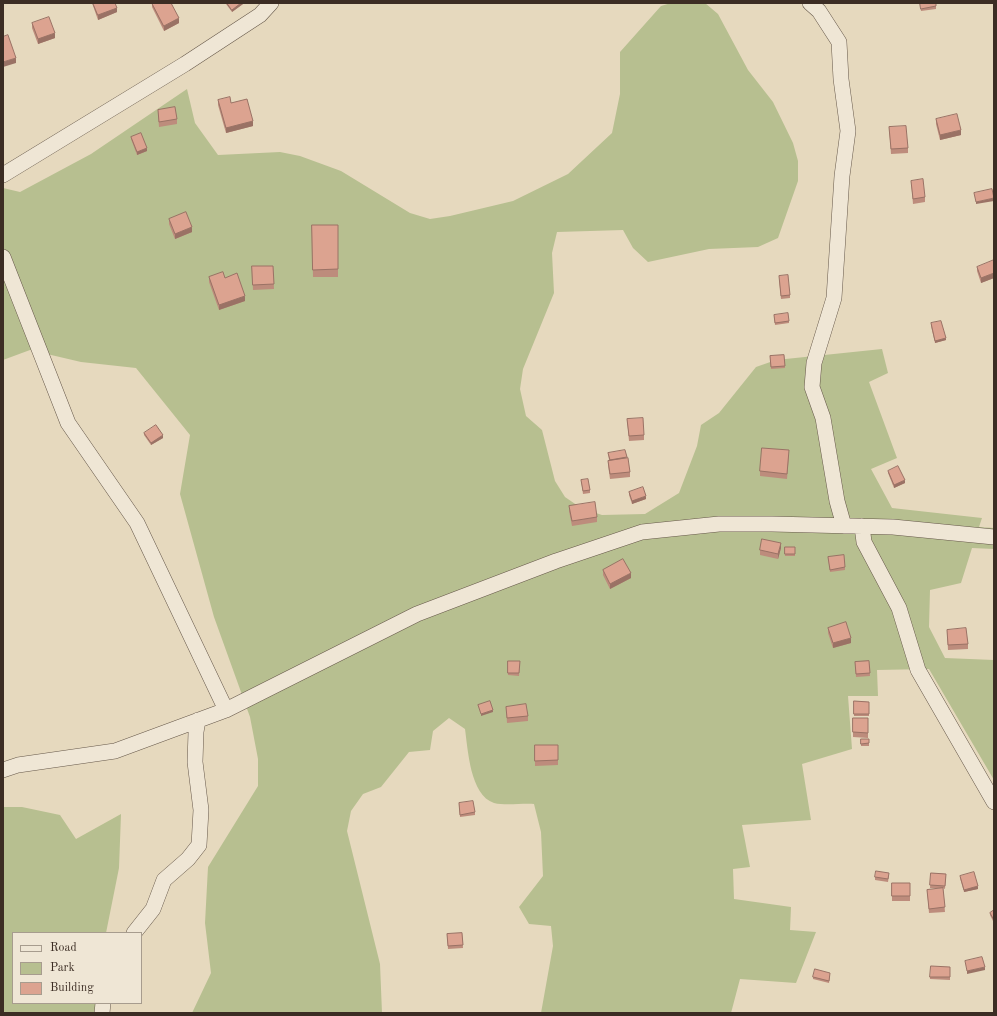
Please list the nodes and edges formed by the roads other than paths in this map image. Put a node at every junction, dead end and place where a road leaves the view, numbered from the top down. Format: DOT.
graph roads {
  1 [pos="271,3"];
  2 [pos="810,3"];
  3 [pos="3,175"];
  4 [pos="3,257"];
  5 [pos="844,526"];
  6 [pos="862,526"];
  7 [pos="994,537"];
  8 [pos="226,710"];
  9 [pos="198,720"];
  10 [pos="3,770"];
  11 [pos="994,802"];
  12 [pos="135,932"];
  1 -- 3 [label="street"];
  2 -- 5 [label="street"];
  4 -- 8 [label="street"];
  5 -- 6 [label="street"];
  5 -- 8 [label="street"];
  6 -- 7 [label="street"];
  6 -- 11 [label="street"];
  8 -- 9 [label="street"];
  9 -- 10 [label="street"];
  9 -- 12 [label="street"];
}
